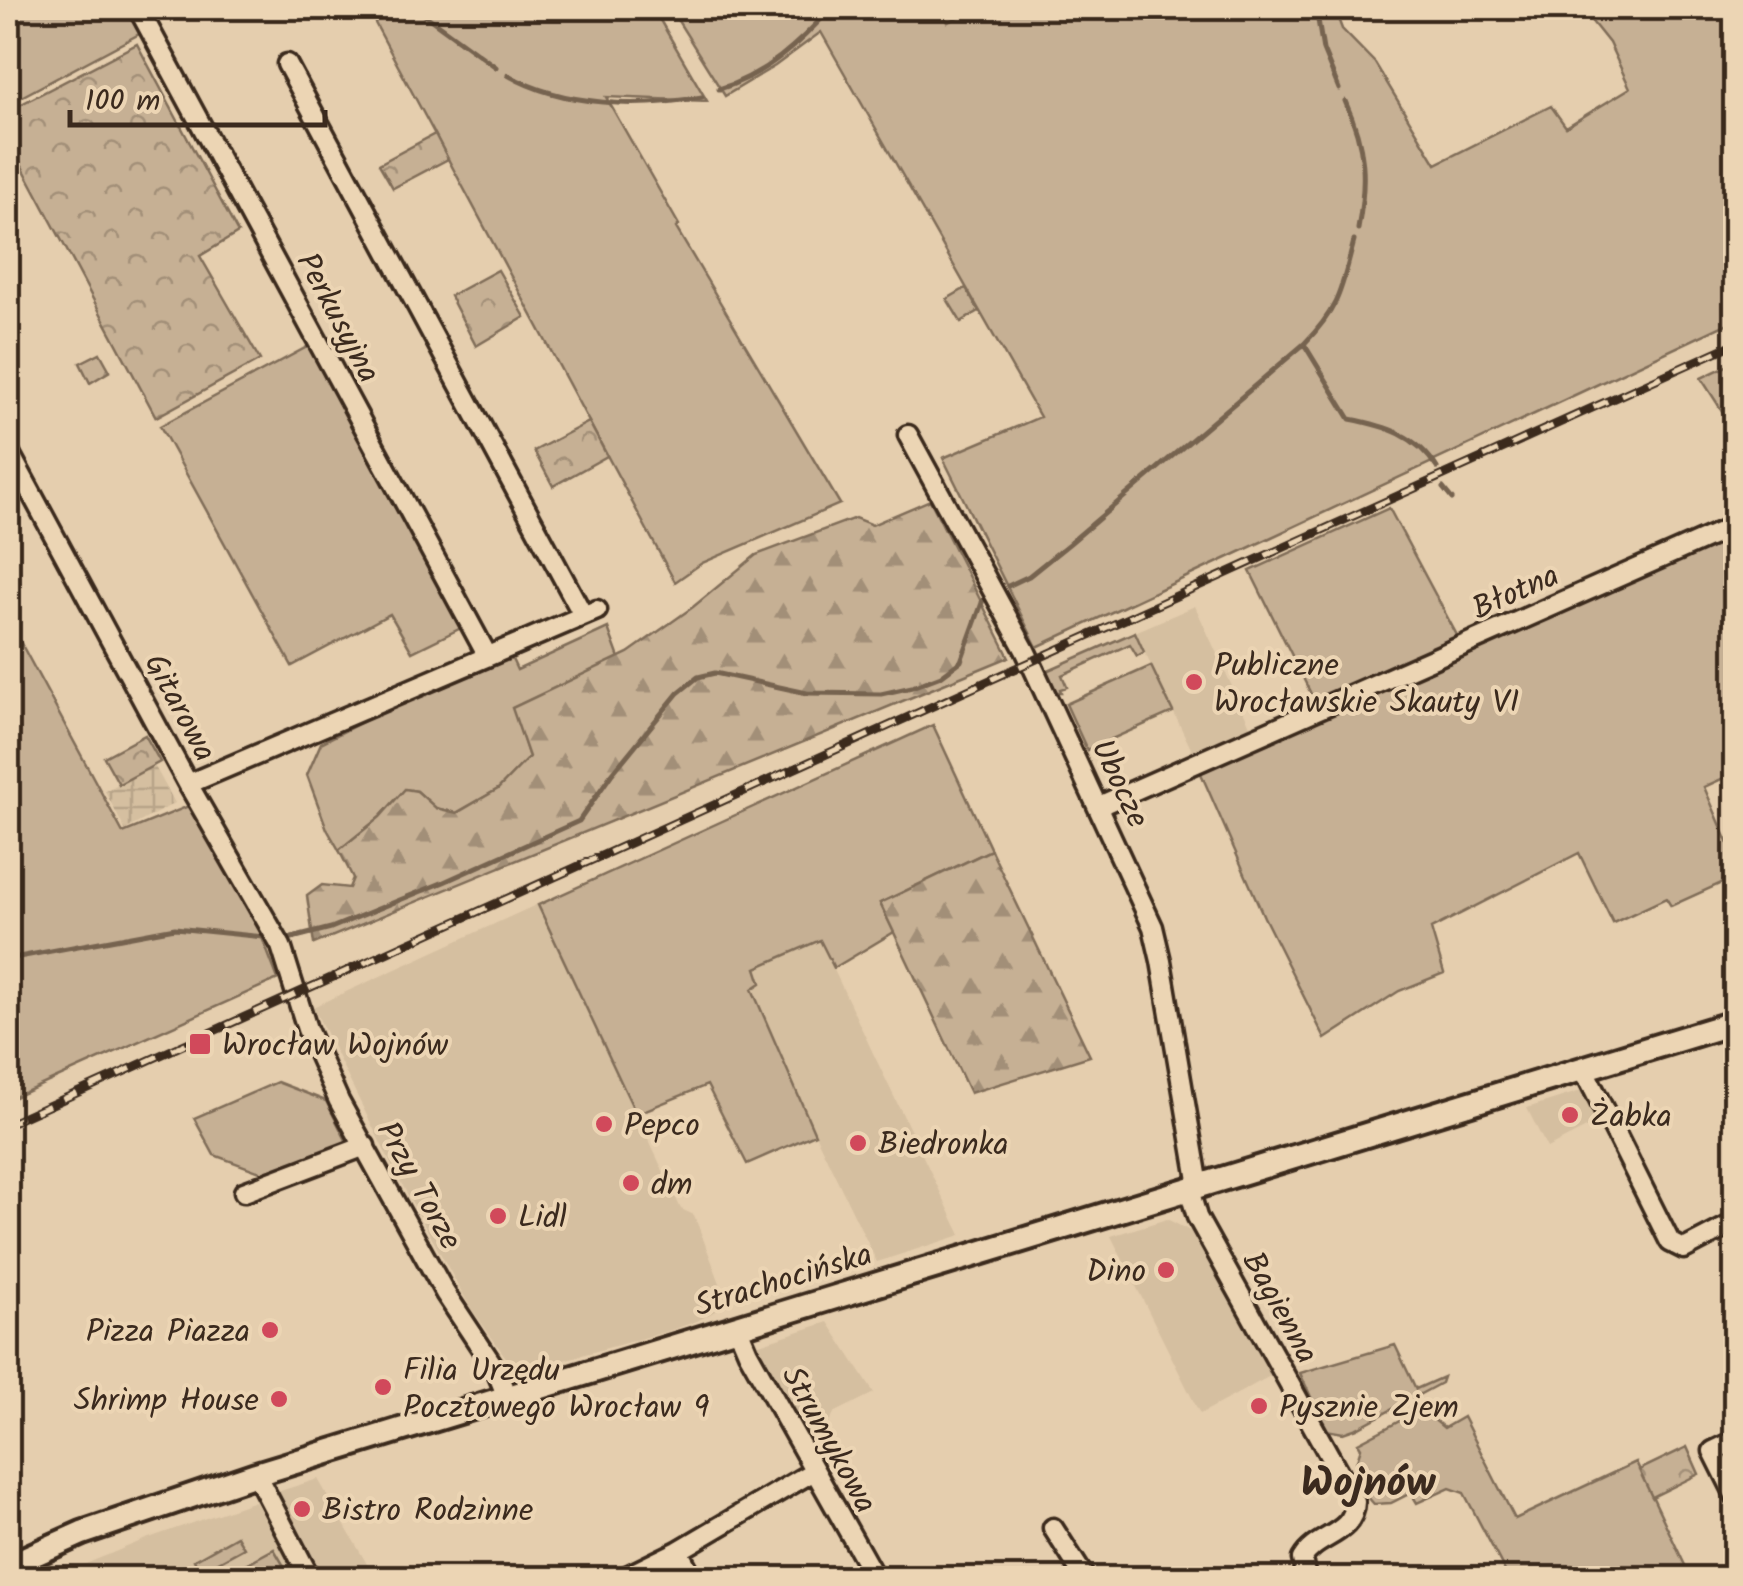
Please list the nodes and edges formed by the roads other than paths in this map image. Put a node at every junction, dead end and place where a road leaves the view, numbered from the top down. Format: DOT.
graph roads {
  1 [pos="138,8"];
  2 [pos="287,64"];
  3 [pos="908,434"];
  4 [pos="8,450"];
  5 [pos="1736,526"];
  6 [pos="487,655"];
  7 [pos="188,784"];
  8 [pos="1099,806"];
  9 [pos="297,994"];
  10 [pos="1736,1022"];
  11 [pos="1583,1068"];
  12 [pos="365,1146"];
  13 [pos="1194,1187"];
  14 [pos="244,1192"];
  15 [pos="1736,1222"];
  16 [pos="737,1326"];
  17 [pos="507,1397"];
  18 [pos="1736,1440"];
  19 [pos="814,1471"];
  20 [pos="256,1474"];
  21 [pos="1736,1496"];
  22 [pos="1053,1528"];
  23 [pos="678,1551"];
  24 [pos="8,1566"];
  25 [pos="310,1578"];
  26 [pos="623,1578"];
  27 [pos="693,1578"];
  28 [pos="874,1578"];
  29 [pos="1085,1578"];
  30 [pos="1306,1578"];
  1 -- 6 [label="street, Perkusyjna"];
  2 -- 6 [label="street"];
  3 -- 8 [label="street, Ubocze"];
  4 -- 7 [label="street, Gitarowa"];
  5 -- 8 [label="street, Błotna"];
  6 -- 7 [label="street"];
  7 -- 9 [label="street, Gitarowa"];
  8 -- 13 [label="street, Ubocze"];
  9 -- 12 [label="street, Przy Torze"];
  10 -- 11 [label="main road, Strachocińska"];
  11 -- 13 [label="main road, Strachocińska"];
  11 -- 15 [label="street"];
  12 -- 14 [label="street"];
  12 -- 17 [label="street, Przy Torze"];
  13 -- 16 [label="main road, Strachocińska"];
  13 -- 30 [label="street, Bagienna"];
  16 -- 17 [label="main road, Strachocińska"];
  16 -- 19 [label="street, Strumykowa"];
  17 -- 20 [label="main road, Strachocińska"];
  18 -- 21 [label="street"];
  19 -- 23 [label="street"];
  19 -- 28 [label="street, Strumykowa"];
  20 -- 24 [label="main road, Strachocińska"];
  20 -- 25 [label="street"];
  22 -- 29 [label="street"];
  23 -- 26 [label="street"];
  23 -- 27 [label="street"];
}
